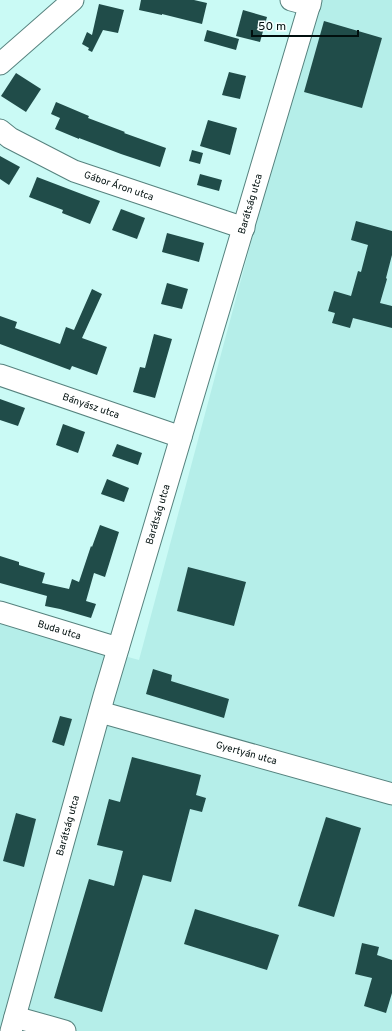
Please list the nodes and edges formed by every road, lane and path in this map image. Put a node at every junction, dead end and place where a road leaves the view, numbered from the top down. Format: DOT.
graph roads {
  1 [pos="73,0"];
  2 [pos="304,2"];
  3 [pos="0,64"];
  4 [pos="0,130"];
  5 [pos="244,228"];
  6 [pos="0,375"];
  7 [pos="181,437"];
  8 [pos="0,612"];
  9 [pos="118,648"];
  10 [pos="100,712"];
  11 [pos="392,794"];
  12 [pos="13,1024"];
  13 [pos="65,1031"];
  1 -- 3 [label="street"];
  2 -- 5 [label="street, Barátság utca"];
  4 -- 5 [label="street, Gábor Áron utca"];
  5 -- 7 [label="street, Barátság utca"];
  6 -- 7 [label="street, Bányász utca"];
  7 -- 9 [label="street, Barátság utca"];
  8 -- 9 [label="street, Buda utca"];
  9 -- 10 [label="street, Barátság utca"];
  10 -- 11 [label="street, Gyertyán utca"];
  10 -- 12 [label="street, Barátság utca"];
  12 -- 13 [label="street"];
}
